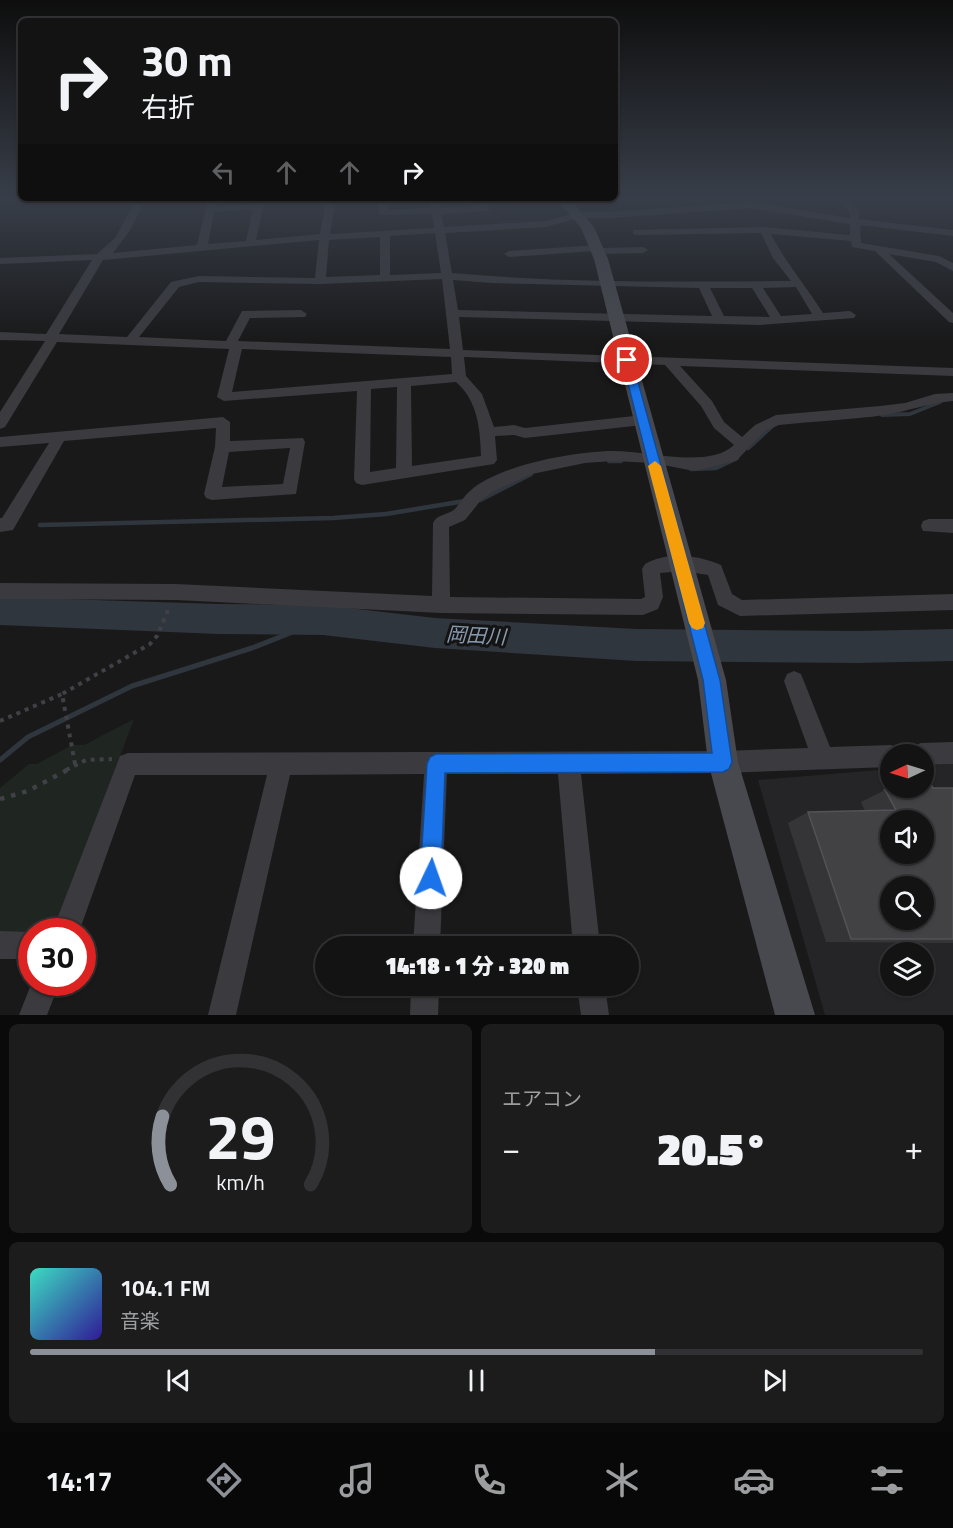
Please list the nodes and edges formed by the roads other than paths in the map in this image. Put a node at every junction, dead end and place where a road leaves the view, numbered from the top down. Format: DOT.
graph roads {
  1 [pos="114,246"];
  2 [pos="217,246"];
  3 [pos="323,246"];
  4 [pos="386,246"];
  5 [pos="443,246"];
  6 [pos="596,246"];
  7 [pos="772,246"];
  8 [pos="864,246"];
  9 [pos="202,247"];
  10 [pos="878,249"];
  11 [pos="598,250"];
  12 [pos="643,250"];
  13 [pos="510,254"];
  14 [pos="99,257"];
  15 [pos="939,259"];
  16 [pos="953,259"];
  17 [pos="0,261"];
  18 [pos="953,268"];
  19 [pos="446,276"];
  20 [pos="385,277"];
  21 [pos="320,280"];
  22 [pos="607,282"];
  23 [pos="799,284"];
  24 [pos="703,285"];
  25 [pos="756,285"];
  26 [pos="453,313"];
  27 [pos="301,314"];
  28 [pos="850,315"];
  29 [pos="616,317"];
  30 [pos="820,317"];
  31 [pos="719,319"];
  32 [pos="953,319"];
  33 [pos="778,320"];
  34 [pos="0,336"];
  35 [pos="53,338"];
  36 [pos="130,341"];
  37 [pos="233,346"];
  38 [pos="457,354"];
  39 [pos="627,360"];
  40 [pos="669,362"];
  41 [pos="953,372"];
  42 [pos="459,378"];
  43 [pos="404,384"];
  44 [pos="364,387"];
  45 [pos="953,397"];
  46 [pos="643,420"];
  47 [pos="0,424"];
  48 [pos="488,432"];
  49 [pos="59,438"];
  50 [pos="0,442"];
  51 [pos="744,446"];
  52 [pos="223,447"];
  53 [pos="653,458"];
  54 [pos="489,460"];
  55 [pos="404,473"];
  56 [pos="488,487"];
  57 [pos="0,525"];
  58 [pos="929,526"];
  59 [pos="953,526"];
  60 [pos="681,564"];
  61 [pos="0,591"];
  62 [pos="953,602"];
  63 [pos="441,605"];
  64 [pos="794,681"];
  65 [pos="880,756"];
  66 [pos="934,756"];
  67 [pos="951,758"];
  68 [pos="823,759"];
  69 [pos="723,762"];
  70 [pos="568,763"];
  71 [pos="281,764"];
  72 [pos="436,764"];
  73 [pos="70,918"];
  74 [pos="427,936"];
  75 [pos="586,936"];
  76 [pos="0,945"];
  77 [pos="18,945"];
  78 [pos="40,996"];
  79 [pos="425,996"];
  80 [pos="592,996"];
  81 [pos="33,1015"];
  82 [pos="222,1015"];
  83 [pos="424,1015"];
  84 [pos="595,1015"];
  85 [pos="795,1015"];
  1 -- 14 [label="street"];
  2 -- 9 [label="street"];
  3 -- 21 [label="street"];
  4 -- 20 [label="street"];
  5 -- 19 [label="street"];
  6 -- 11 [label="street"];
  7 -- 23 [label="street"];
  8 -- 10 [label="street"];
  9 -- 14 [label="street"];
  10 -- 15 [label="street"];
  10 -- 32 [label="street"];
  11 -- 12 [label="street"];
  11 -- 13 [label="street"];
  11 -- 22 [label="street"];
  14 -- 17 [label="street"];
  14 -- 35 [label="street"];
  15 -- 16 [label="street"];
  15 -- 18 [label="street"];
  19 -- 20 [label="street"];
  19 -- 22 [label="street"];
  19 -- 26 [label="street"];
  20 -- 21 [label="street"];
  21 -- 36 [label="street"];
  22 -- 24 [label="street"];
  22 -- 29 [label="street"];
  23 -- 25 [label="street"];
  23 -- 30 [label="street"];
  24 -- 25 [label="street"];
  24 -- 31 [label="street"];
  25 -- 33 [label="street"];
  26 -- 29 [label="street"];
  26 -- 38 [label="street"];
  27 -- 37 [label="street"];
  28 -- 30 [label="street"];
  29 -- 31 [label="street"];
  29 -- 39 [label="street"];
  30 -- 33 [label="street"];
  31 -- 33 [label="street"];
  34 -- 35 [label="street"];
  35 -- 36 [label="street"];
  35 -- 47 [label="street"];
  36 -- 37 [label="street"];
  37 -- 38 [label="street"];
  37 -- 44 [label="street"];
  38 -- 39 [label="street"];
  38 -- 42 [label="street"];
  39 -- 40 [label="street"];
  39 -- 46 [label="street"];
  40 -- 41 [label="street"];
  40 -- 51 [label="street"];
  42 -- 43 [label="street"];
  42 -- 48 [label="street"];
  43 -- 44 [label="street"];
  43 -- 55 [label="street"];
  44 -- 55 [label="street"];
  45 -- 51 [label="street"];
  46 -- 48 [label="street"];
  46 -- 53 [label="street"];
  48 -- 54 [label="street"];
  49 -- 50 [label="street"];
  49 -- 52 [label="street"];
  49 -- 57 [label="street"];
  51 -- 53 [label="street"];
  52 -- 52 [label="street"];
  53 -- 56 [label="street"];
  53 -- 60 [label="street"];
  54 -- 55 [label="street"];
  54 -- 56 [label="street"];
  56 -- 63 [label="street"];
  58 -- 59 [label="street"];
  60 -- 62 [label="street"];
  60 -- 63 [label="street"];
  60 -- 69 [label="street"];
  61 -- 63 [label="street"];
  64 -- 68 [label="street"];
  65 -- 68 [label="street"];
  66 -- 67 [label="street"];
  68 -- 69 [label="street"];
  69 -- 70 [label="street"];
  69 -- 85 [label="street"];
  70 -- 72 [label="street"];
  70 -- 75 [label="street"];
  71 -- 72 [label="street"];
  71 -- 73 [label="street"];
  71 -- 82 [label="street"];
  72 -- 74 [label="street"];
  76 -- 77 [label="street"];
  78 -- 81 [label="street"];
  79 -- 83 [label="street"];
  80 -- 84 [label="street"];
}
